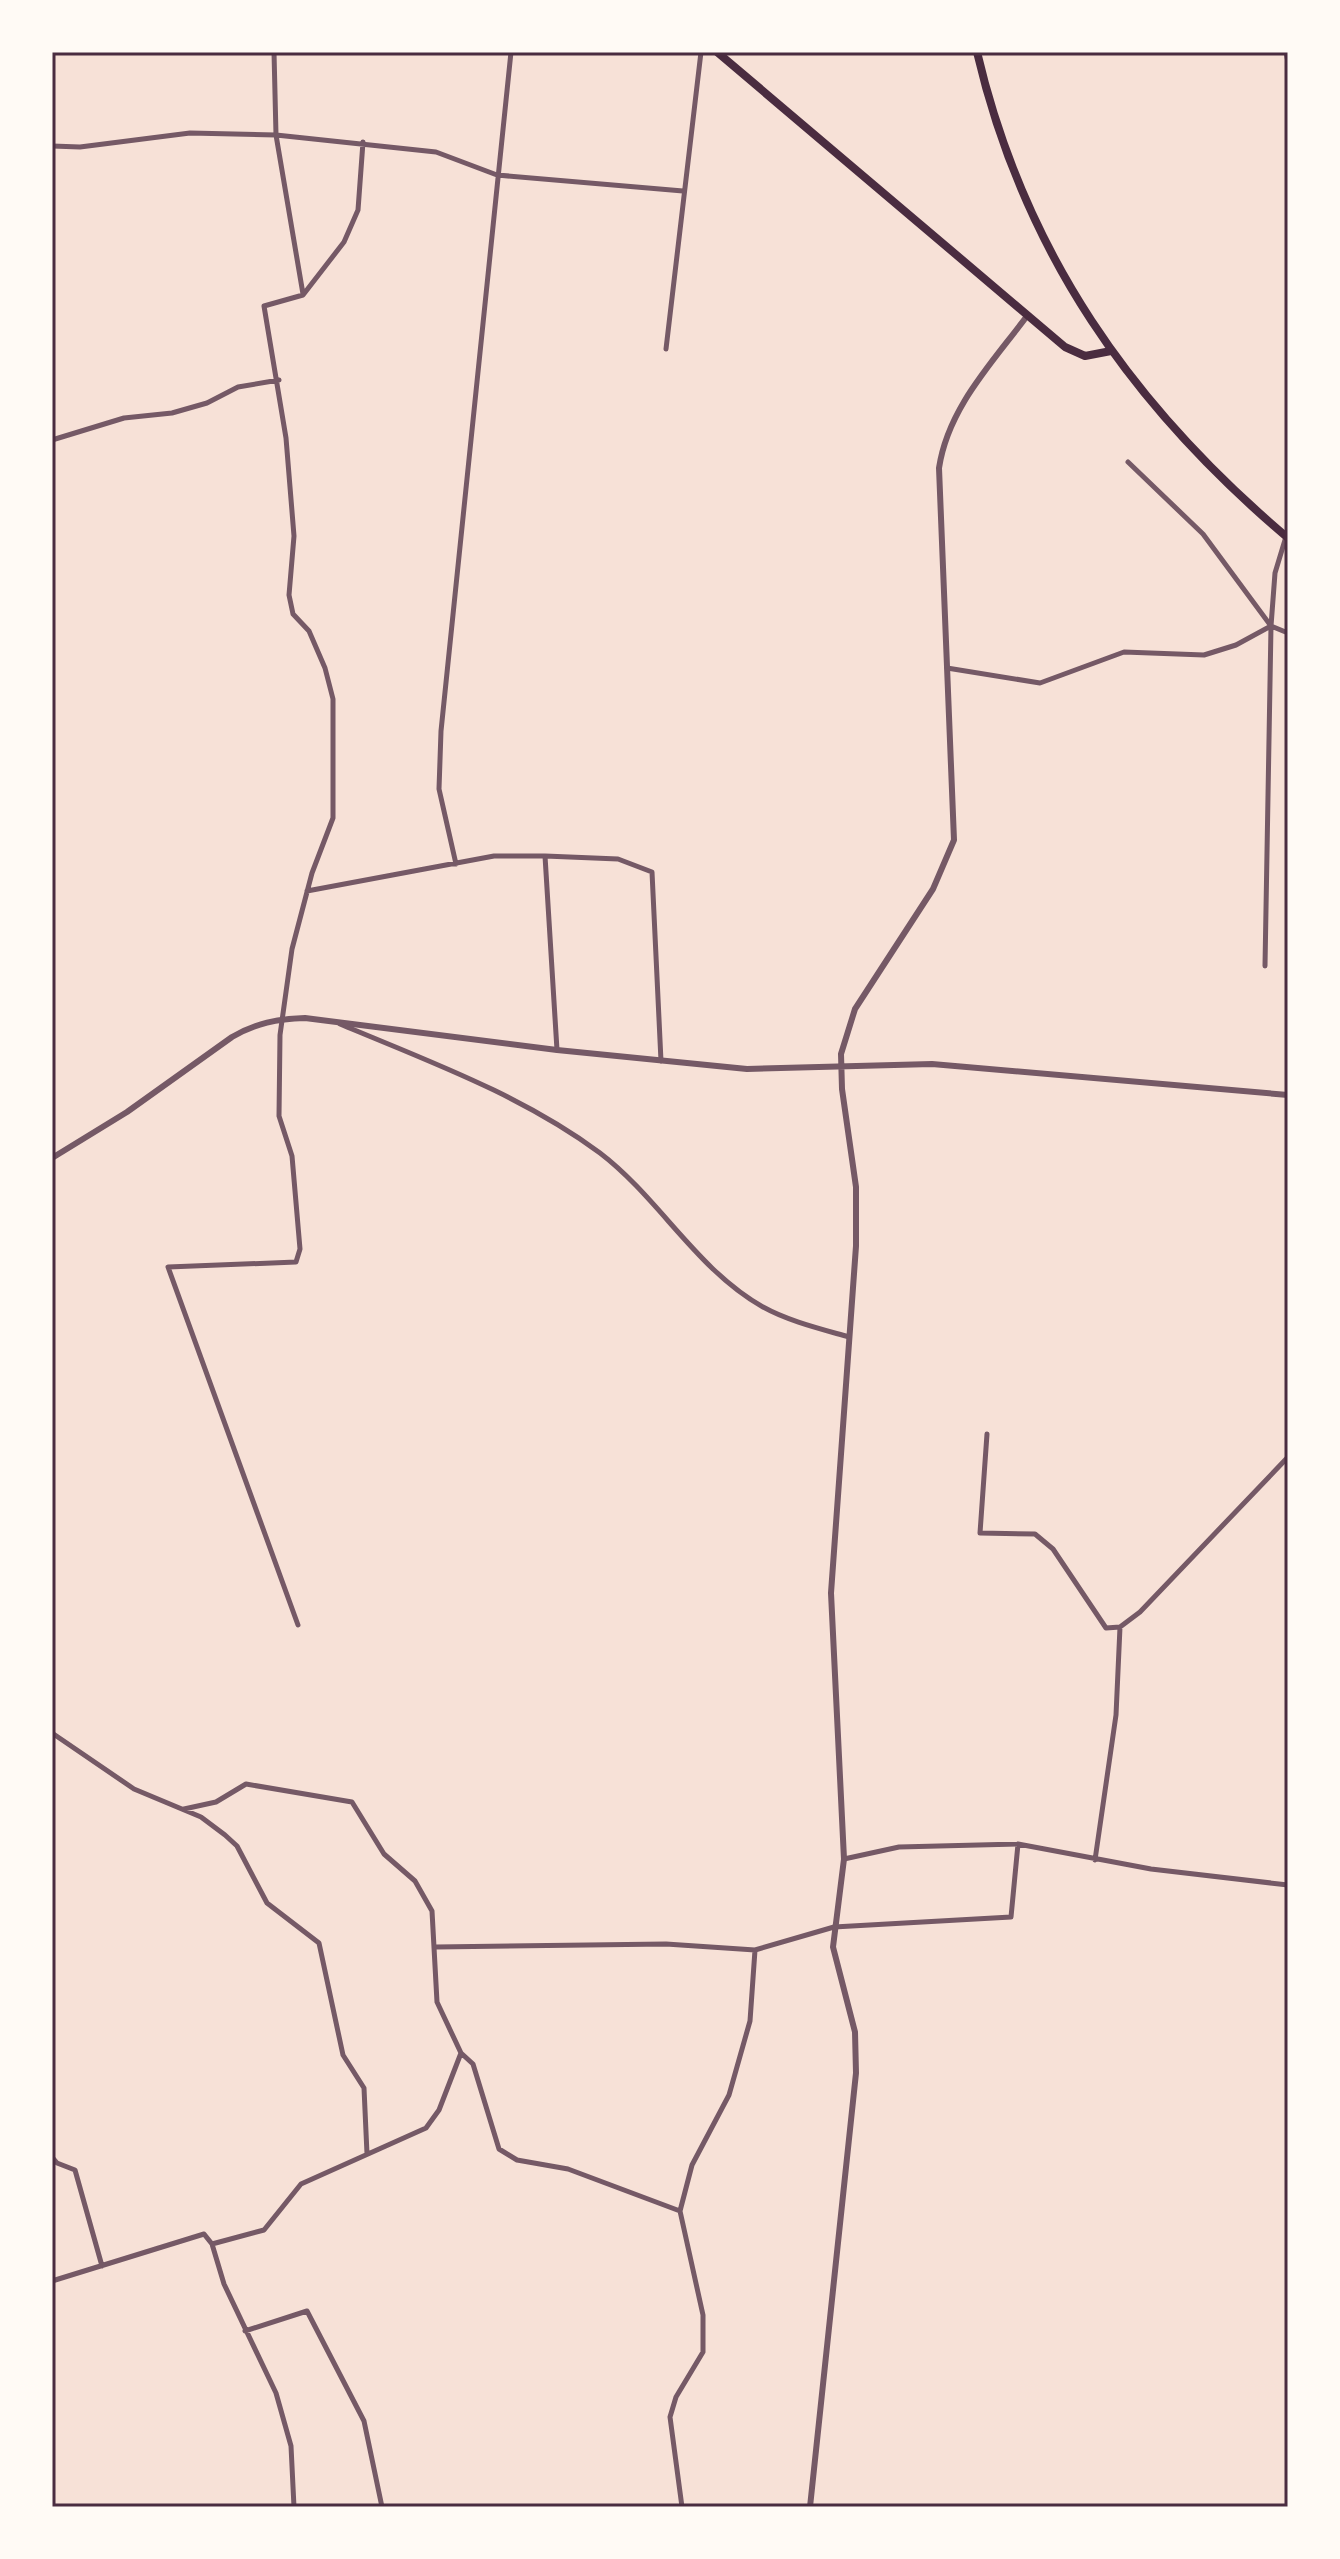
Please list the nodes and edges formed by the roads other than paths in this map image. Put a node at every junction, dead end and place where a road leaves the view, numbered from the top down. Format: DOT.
graph roads {
  1 [pos="274,52"];
  2 [pos="511,52"];
  3 [pos="701,52"];
  4 [pos="717,52"];
  5 [pos="977,52"];
  6 [pos="1286,52"];
  7 [pos="1288,62"];
  8 [pos="276,135"];
  9 [pos="363,142"];
  10 [pos="52,146"];
  11 [pos="497,175"];
  12 [pos="683,191"];
  13 [pos="303,295"];
  14 [pos="1027,316"];
  15 [pos="666,349"];
  16 [pos="1111,351"];
  17 [pos="279,380"];
  18 [pos="52,440"];
  19 [pos="1128,462"];
  20 [pos="1287,534"];
  21 [pos="1271,626"];
  22 [pos="1288,633"];
  23 [pos="947,668"];
  24 [pos="545,856"];
  25 [pos="456,864"];
  26 [pos="307,891"];
  27 [pos="1265,966"];
  28 [pos="282,1019"];
  29 [pos="334,1022"];
  30 [pos="557,1050"];
  31 [pos="661,1062"];
  32 [pos="841,1065"];
  33 [pos="1288,1095"];
  34 [pos="52,1158"];
  35 [pos="849,1337"];
  36 [pos="987,1434"];
  37 [pos="1288,1457"];
  38 [pos="298,1625"];
  39 [pos="1120,1627"];
  40 [pos="52,1733"];
  41 [pos="184,1809"];
  42 [pos="1018,1844"];
  43 [pos="844,1859"];
  44 [pos="1095,1860"];
  45 [pos="1288,1885"];
  46 [pos="834,1927"];
  47 [pos="436,1947"];
  48 [pos="755,1950"];
  49 [pos="461,2053"];
  50 [pos="367,2154"];
  51 [pos="52,2157"];
  52 [pos="680,2211"];
  53 [pos="212,2244"];
  54 [pos="102,2266"];
  55 [pos="52,2281"];
  56 [pos="245,2331"];
  57 [pos="294,2507"];
  58 [pos="382,2507"];
  59 [pos="682,2507"];
  60 [pos="810,2507"];
  1 -- 8 [label="street"];
  2 -- 11 [label="street"];
  3 -- 12 [label="street"];
  4 -- 14 [label="main road"];
  5 -- 16 [label="main road"];
  6 -- 7 [label="street"];
  8 -- 9 [label="street"];
  8 -- 10 [label="street"];
  8 -- 13 [label="street"];
  9 -- 11 [label="street"];
  9 -- 13 [label="street"];
  11 -- 12 [label="street"];
  11 -- 25 [label="street"];
  12 -- 15 [label="street"];
  13 -- 17 [label="street"];
  14 -- 16 [label="main road"];
  14 -- 23 [label="street"];
  16 -- 20 [label="main road"];
  17 -- 18 [label="street"];
  17 -- 26 [label="street"];
  19 -- 21 [label="street"];
  20 -- 21 [label="street"];
  21 -- 22 [label="street"];
  21 -- 23 [label="street"];
  21 -- 27 [label="street"];
  23 -- 32 [label="street"];
  24 -- 25 [label="street"];
  24 -- 30 [label="street"];
  24 -- 31 [label="street"];
  25 -- 26 [label="street"];
  26 -- 28 [label="street"];
  28 -- 29 [label="street"];
  28 -- 34 [label="street"];
  28 -- 38 [label="street"];
  29 -- 30 [label="street"];
  29 -- 35 [label="street"];
  30 -- 31 [label="street"];
  31 -- 32 [label="street"];
  32 -- 33 [label="street"];
  32 -- 35 [label="street"];
  35 -- 43 [label="street"];
  36 -- 39 [label="street"];
  37 -- 39 [label="street"];
  39 -- 44 [label="street"];
  40 -- 41 [label="street"];
  41 -- 47 [label="street"];
  41 -- 50 [label="street"];
  42 -- 43 [label="street"];
  42 -- 44 [label="street"];
  42 -- 46 [label="street"];
  43 -- 46 [label="street"];
  44 -- 45 [label="street"];
  46 -- 48 [label="street"];
  46 -- 60 [label="street"];
  47 -- 48 [label="street"];
  47 -- 49 [label="street"];
  48 -- 52 [label="street"];
  49 -- 50 [label="street"];
  49 -- 52 [label="street"];
  50 -- 53 [label="street"];
  51 -- 54 [label="street"];
  52 -- 59 [label="street"];
  53 -- 54 [label="street"];
  53 -- 56 [label="street"];
  54 -- 55 [label="street"];
  56 -- 57 [label="street"];
  56 -- 58 [label="street"];
}
